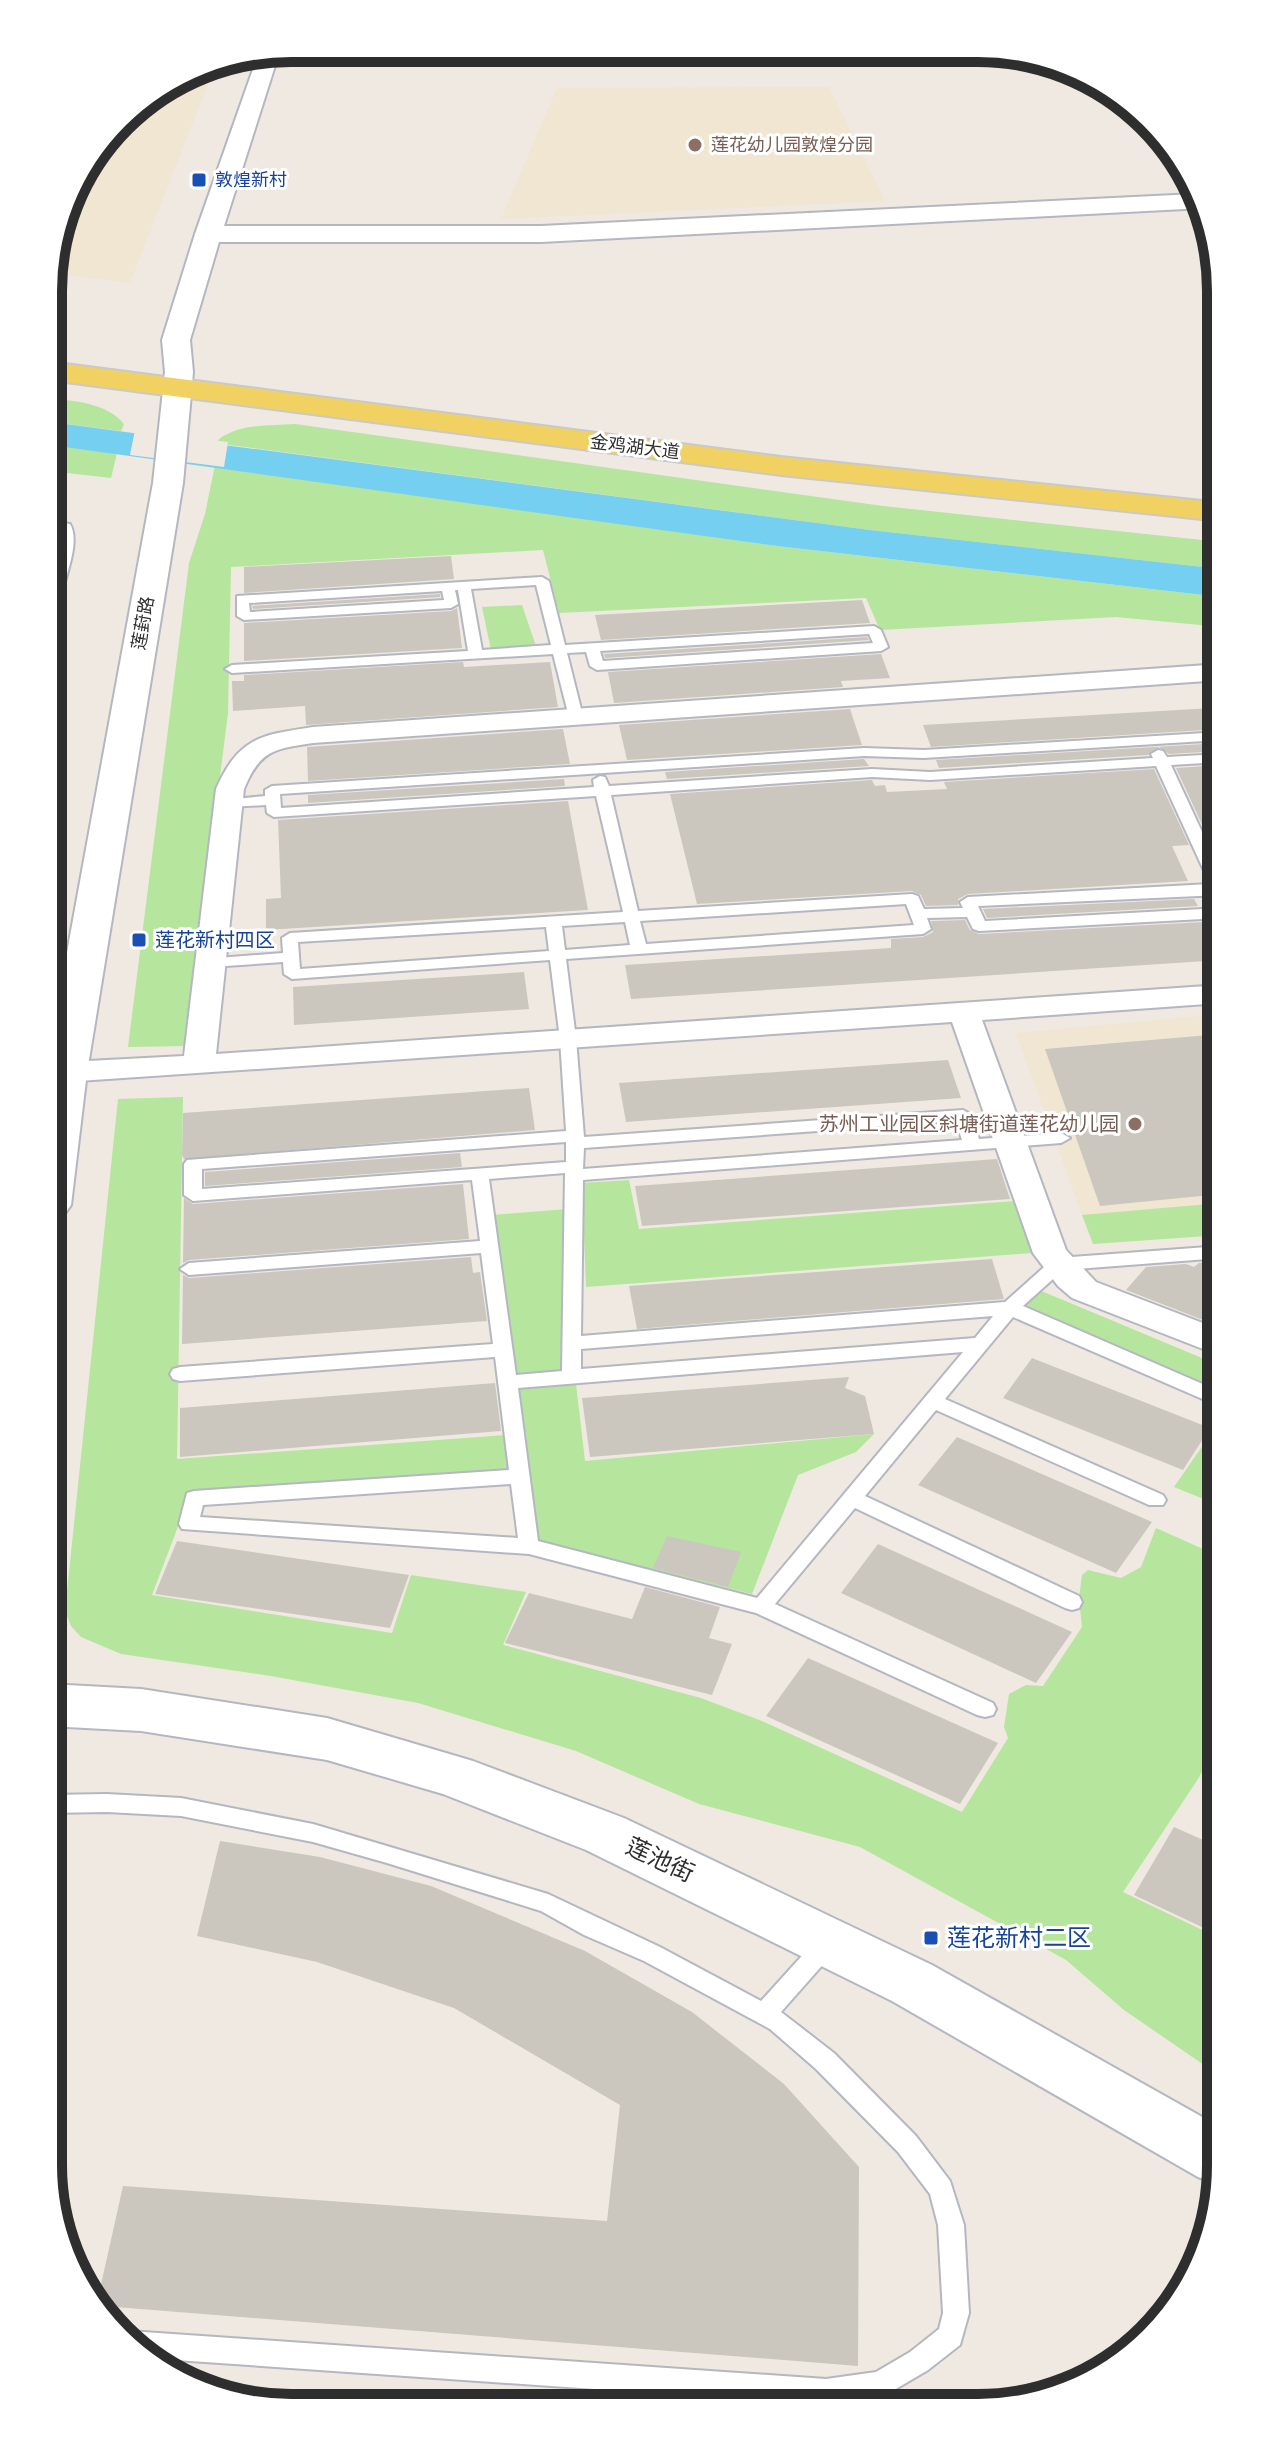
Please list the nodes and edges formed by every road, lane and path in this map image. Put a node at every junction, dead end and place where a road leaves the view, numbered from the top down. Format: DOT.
graph roads {
  1 [pos="266,63"];
  2 [pos="1188,202"];
  3 [pos="208,234"];
  4 [pos="62,357"];
  5 [pos="62,372"];
  6 [pos="178,379"];
  7 [pos="1207,493"];
  8 [pos="1207,511"];
  9 [pos="464,586"];
  10 [pos="448,587"];
  11 [pos="592,648"];
  12 [pos="559,650"];
  13 [pos="476,655"];
  14 [pos="232,669"];
  15 [pos="1207,673"];
  16 [pos="576,717"];
  17 [pos="1207,737"];
  18 [pos="1152,740"];
  19 [pos="894,753"];
  20 [pos="1207,759"];
  21 [pos="1162,762"];
  22 [pos="597,769"];
  23 [pos="897,774"];
  24 [pos="443,779"];
  25 [pos="602,791"];
  26 [pos="273,800"];
  27 [pos="445,801"];
  28 [pos="229,803"];
  29 [pos="1207,861"];
  30 [pos="1207,890"];
  31 [pos="973,912"];
  32 [pos="918,914"];
  33 [pos="1207,914"];
  34 [pos="630,915"];
  35 [pos="553,920"];
  36 [pos="639,950"];
  37 [pos="558,956"];
  38 [pos="291,957"];
  39 [pos="211,962"];
  40 [pos="1207,995"];
  41 [pos="964,1012"];
  42 [pos="568,1039"];
  43 [pos="62,1051"];
  44 [pos="199,1065"];
  45 [pos="62,1072"];
  46 [pos="1061,1138"];
  47 [pos="575,1140"];
  48 [pos="1010,1142"];
  49 [pos="972,1145"];
  50 [pos="573,1171"];
  51 [pos="480,1174"];
  52 [pos="490,1246"];
  53 [pos="1207,1253"];
  54 [pos="1058,1264"];
  55 [pos="189,1269"];
  56 [pos="1010,1308"];
  57 [pos="1207,1338"];
  58 [pos="572,1343"];
  59 [pos="979,1344"];
  60 [pos="503,1350"];
  61 [pos="180,1374"];
  62 [pos="571,1378"];
  63 [pos="507,1382"];
  64 [pos="1207,1394"];
  65 [pos="932,1401"];
  66 [pos="520,1476"];
  67 [pos="851,1498"];
  68 [pos="1156,1500"];
  69 [pos="529,1546"];
  70 [pos="1072,1602"];
  71 [pos="761,1607"];
  72 [pos="62,1706"];
  73 [pos="985,1709"];
  74 [pos="62,1804"];
  75 [pos="829,1942"];
  76 [pos="764,2014"];
  77 [pos="1207,2151"];
  78 [pos="151,2346"];
  1 -- 3 [label="main road, 莲葑路"];
  2 -- 3 [label="main road"];
  3 -- 6 [label="main road, 莲葑路"];
  4 -- 6 [label="main road, 金鸡湖大道"];
  5 -- 6 [label="main road, 金鸡湖大道"];
  6 -- 7 [label="main road, 金鸡湖大道"];
  6 -- 8 [label="main road, 金鸡湖大道"];
  6 -- 43 [label="main road, 莲葑路"];
  9 -- 10 [label="lane"];
  9 -- 12 [label="lane"];
  9 -- 13 [label="lane"];
  10 -- 10 [label="lane"];
  11 -- 11 [label="lane"];
  11 -- 12 [label="lane"];
  12 -- 13 [label="lane"];
  12 -- 16 [label="lane"];
  13 -- 14 [label="lane"];
  15 -- 16 [label="street"];
  16 -- 28 [label="street"];
  17 -- 18 [label="lane"];
  18 -- 19 [label="lane"];
  18 -- 21 [label="lane"];
  19 -- 22 [label="lane"];
  19 -- 23 [label="lane"];
  20 -- 21 [label="lane"];
  21 -- 23 [label="lane"];
  21 -- 29 [label="lane"];
  22 -- 24 [label="lane"];
  22 -- 25 [label="lane"];
  23 -- 25 [label="lane"];
  24 -- 26 [label="lane"];
  24 -- 27 [label="lane"];
  25 -- 27 [label="lane"];
  25 -- 34 [label="lane"];
  26 -- 27 [label="lane"];
  26 -- 28 [label="lane"];
  28 -- 39 [label="street"];
  30 -- 31 [label="lane"];
  31 -- 32 [label="lane"];
  31 -- 33 [label="lane"];
  32 -- 34 [label="lane"];
  32 -- 36 [label="lane"];
  34 -- 35 [label="lane"];
  34 -- 36 [label="lane"];
  35 -- 37 [label="lane"];
  35 -- 38 [label="lane"];
  36 -- 37 [label="lane"];
  37 -- 38 [label="lane"];
  37 -- 42 [label="lane"];
  38 -- 39 [label="lane"];
  39 -- 44 [label="street"];
  40 -- 41 [label="street"];
  41 -- 42 [label="street"];
  41 -- 48 [label="street"];
  42 -- 44 [label="street"];
  42 -- 47 [label="lane"];
  44 -- 45 [label="street"];
  46 -- 48 [label="lane"];
  47 -- 49 [label="lane"];
  47 -- 50 [label="lane"];
  47 -- 51 [label="lane"];
  48 -- 49 [label="lane"];
  48 -- 54 [label="street"];
  49 -- 50 [label="lane"];
  50 -- 51 [label="lane"];
  50 -- 58 [label="lane"];
  51 -- 52 [label="lane"];
  52 -- 55 [label="lane"];
  52 -- 60 [label="lane"];
  53 -- 54 [label="lane"];
  54 -- 56 [label="lane"];
  54 -- 57 [label="street"];
  56 -- 58 [label="lane"];
  56 -- 59 [label="lane"];
  56 -- 64 [label="lane"];
  58 -- 62 [label="lane"];
  59 -- 62 [label="lane"];
  59 -- 65 [label="lane"];
  60 -- 61 [label="lane"];
  60 -- 63 [label="lane"];
  62 -- 63 [label="lane"];
  63 -- 66 [label="lane"];
  65 -- 67 [label="lane"];
  65 -- 68 [label="lane"];
  66 -- 69 [label="lane"];
  66 -- 69 [label="lane"];
  67 -- 70 [label="lane"];
  67 -- 71 [label="lane"];
  69 -- 71 [label="lane"];
  71 -- 73 [label="lane"];
  72 -- 75 [label="main road, 莲池街"];
  74 -- 76 [label="lane"];
  75 -- 76 [label="lane"];
  75 -- 77 [label="main road, 莲池街"];
  76 -- 78 [label="lane"];
}
